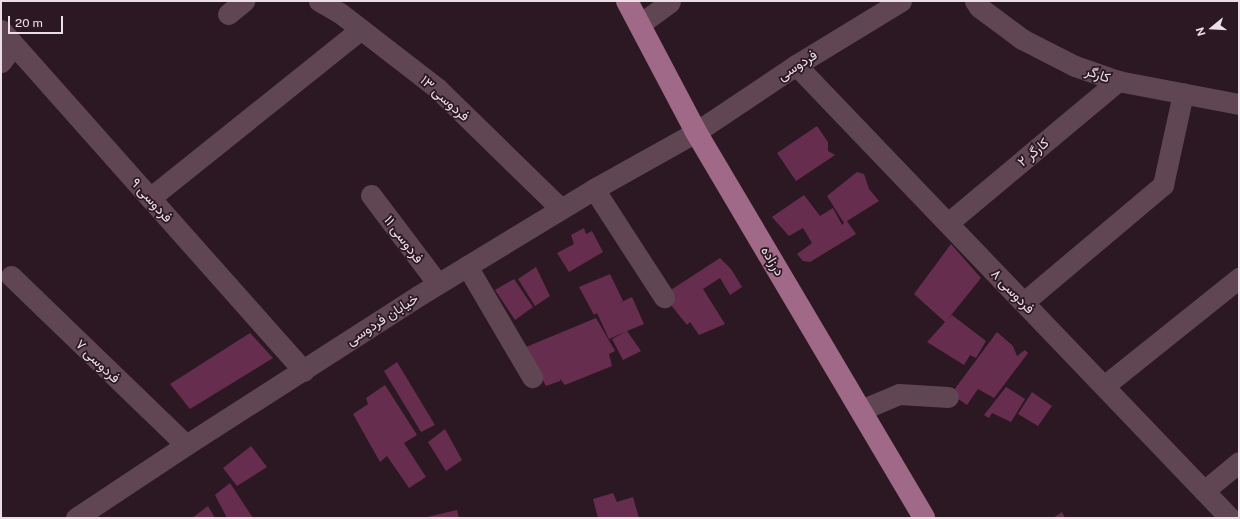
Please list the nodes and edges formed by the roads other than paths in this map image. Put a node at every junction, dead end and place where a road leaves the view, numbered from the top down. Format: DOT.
graph roads {
  1 [pos="244,1"];
  2 [pos="319,1"];
  3 [pos="670,1"];
  4 [pos="901,1"];
  5 [pos="975,1"];
  6 [pos="626,2"];
  7 [pos="228,14"];
  8 [pos="640,24"];
  9 [pos="361,29"];
  10 [pos="8,38"];
  11 [pos="1,62"];
  12 [pos="796,65"];
  13 [pos="1118,81"];
  14 [pos="1183,93"];
  15 [pos="1239,104"];
  16 [pos="696,132"];
  17 [pos="594,189"];
  18 [pos="371,195"];
  19 [pos="150,198"];
  20 [pos="561,209"];
  21 [pos="948,223"];
  22 [pos="467,266"];
  23 [pos="11,276"];
  24 [pos="1239,278"];
  25 [pos="438,284"];
  26 [pos="664,297"];
  27 [pos="1024,302"];
  28 [pos="304,371"];
  29 [pos="532,377"];
  30 [pos="1104,386"];
  31 [pos="948,397"];
  32 [pos="861,410"];
  33 [pos="186,445"];
  34 [pos="1239,462"];
  35 [pos="1204,491"];
  36 [pos="76,518"];
  37 [pos="924,518"];
  38 [pos="1230,518"];
  1 -- 7 [label="street"];
  2 -- 9 [label="street, فردوسی ۱۳"];
  3 -- 8 [label="street"];
  4 -- 12 [label="street, فردوسی"];
  5 -- 13 [label="street, کارگر"];
  6 -- 8 [label="main road, درزاده"];
  8 -- 16 [label="main road, درزاده"];
  9 -- 19 [label="street"];
  9 -- 20 [label="street, فردوسی ۱۳"];
  10 -- 11 [label="street"];
  10 -- 19 [label="street, فردوسی ۹"];
  12 -- 16 [label="street, فردوسی"];
  12 -- 21 [label="street, فردوسی ۸"];
  13 -- 14 [label="street, کارگر"];
  13 -- 21 [label="street, کارگر ۲"];
  14 -- 15 [label="street, کارگر"];
  14 -- 27 [label="street"];
  16 -- 17 [label="street, خیابان فردوسی"];
  16 -- 32 [label="main road, درزاده"];
  17 -- 20 [label="street, خیابان فردوسی"];
  17 -- 26 [label="street"];
  18 -- 25 [label="street, فردوسی ۱۱"];
  19 -- 28 [label="street, فردوسی ۹"];
  20 -- 22 [label="street, خیابان فردوسی"];
  21 -- 27 [label="street, فردوسی ۸"];
  22 -- 25 [label="street, خیابان فردوسی"];
  22 -- 29 [label="street"];
  23 -- 33 [label="street, فردوسی ۷"];
  24 -- 30 [label="street"];
  25 -- 28 [label="street, خیابان فردوسی"];
  27 -- 30 [label="street, فردوسی ۸"];
  28 -- 33 [label="street, خیابان فردوسی"];
  30 -- 35 [label="street, فردوسی ۸"];
  31 -- 32 [label="street"];
  32 -- 37 [label="main road, درزاده"];
  33 -- 36 [label="street, خیابان فردوسی"];
  34 -- 35 [label="street"];
  35 -- 38 [label="street, فردوسی ۸"];
}
